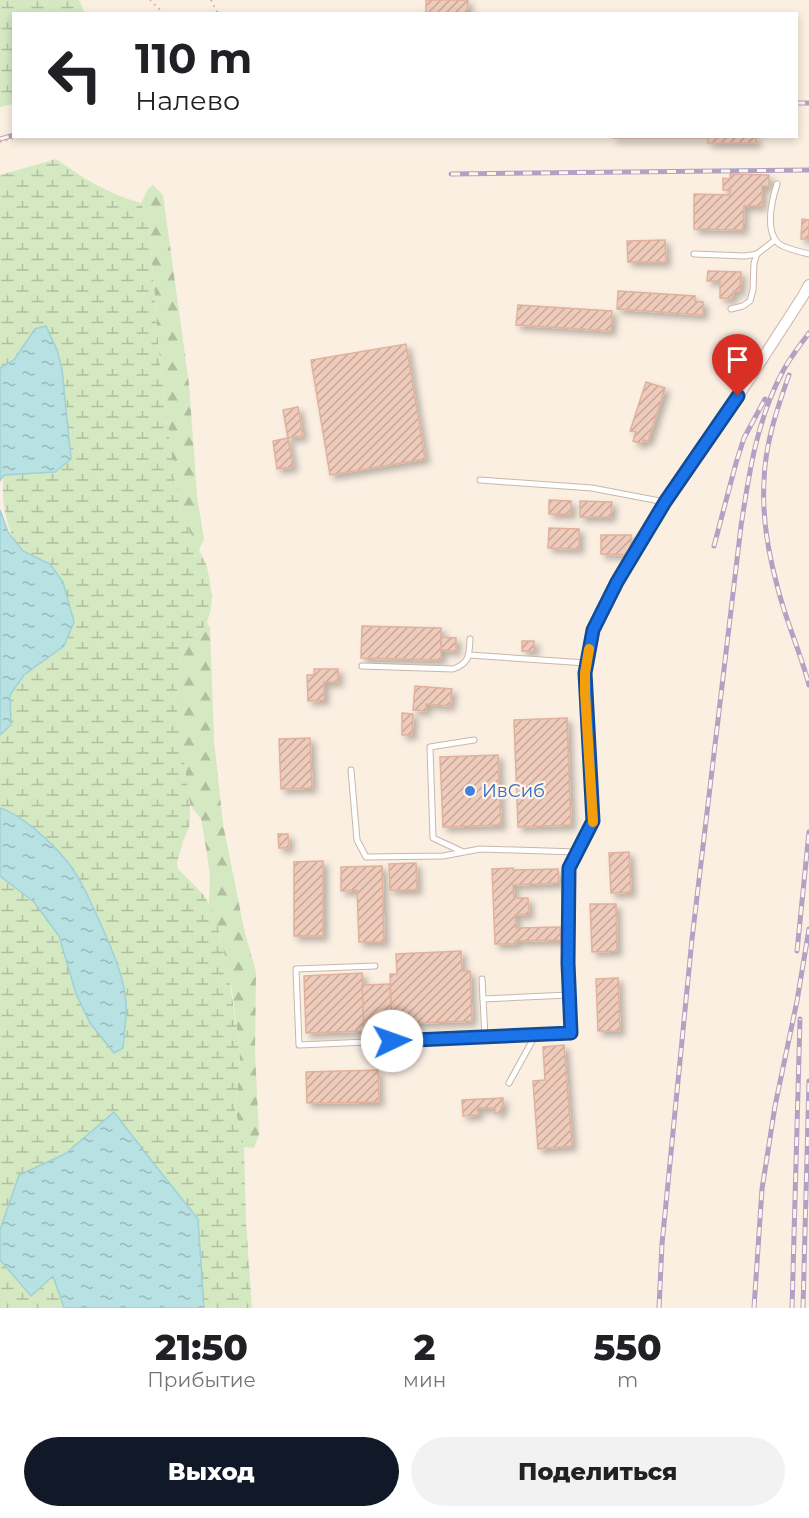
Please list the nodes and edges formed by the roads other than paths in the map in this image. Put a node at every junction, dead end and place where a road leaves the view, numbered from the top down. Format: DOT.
graph roads {
  1 [pos="777,184"];
  2 [pos="775,240"];
  3 [pos="694,254"];
  4 [pos="757,254"];
  5 [pos="809,254"];
  6 [pos="809,285"];
  7 [pos="731,309"];
  8 [pos="480,480"];
  9 [pos="665,502"];
  10 [pos="470,639"];
  11 [pos="469,655"];
  12 [pos="586,663"];
  13 [pos="362,666"];
  14 [pos="474,740"];
  15 [pos="351,770"];
  16 [pos="461,851"];
  17 [pos="577,852"];
  18 [pos="568,963"];
  19 [pos="375,966"];
  20 [pos="482,979"];
  21 [pos="569,995"];
  22 [pos="483,999"];
  23 [pos="536,1034"];
  24 [pos="485,1037"];
  25 [pos="509,1083"];
  1 -- 2 [label="lane"];
  2 -- 4 [label="lane"];
  2 -- 5 [label="lane"];
  3 -- 4 [label="lane"];
  4 -- 7 [label="lane"];
  6 -- 9 [label="street"];
  8 -- 9 [label="lane"];
  9 -- 12 [label="street"];
  10 -- 11 [label="lane"];
  11 -- 12 [label="lane"];
  11 -- 13 [label="lane"];
  12 -- 17 [label="street"];
  14 -- 16 [label="lane"];
  15 -- 16 [label="lane"];
  16 -- 17 [label="lane"];
  17 -- 18 [label="street"];
  18 -- 21 [label="lane"];
  19 -- 24 [label="lane"];
  20 -- 22 [label="lane"];
  21 -- 22 [label="lane"];
  21 -- 23 [label="lane"];
  22 -- 24 [label="lane"];
  23 -- 24 [label="lane"];
  23 -- 25 [label="lane"];
}
